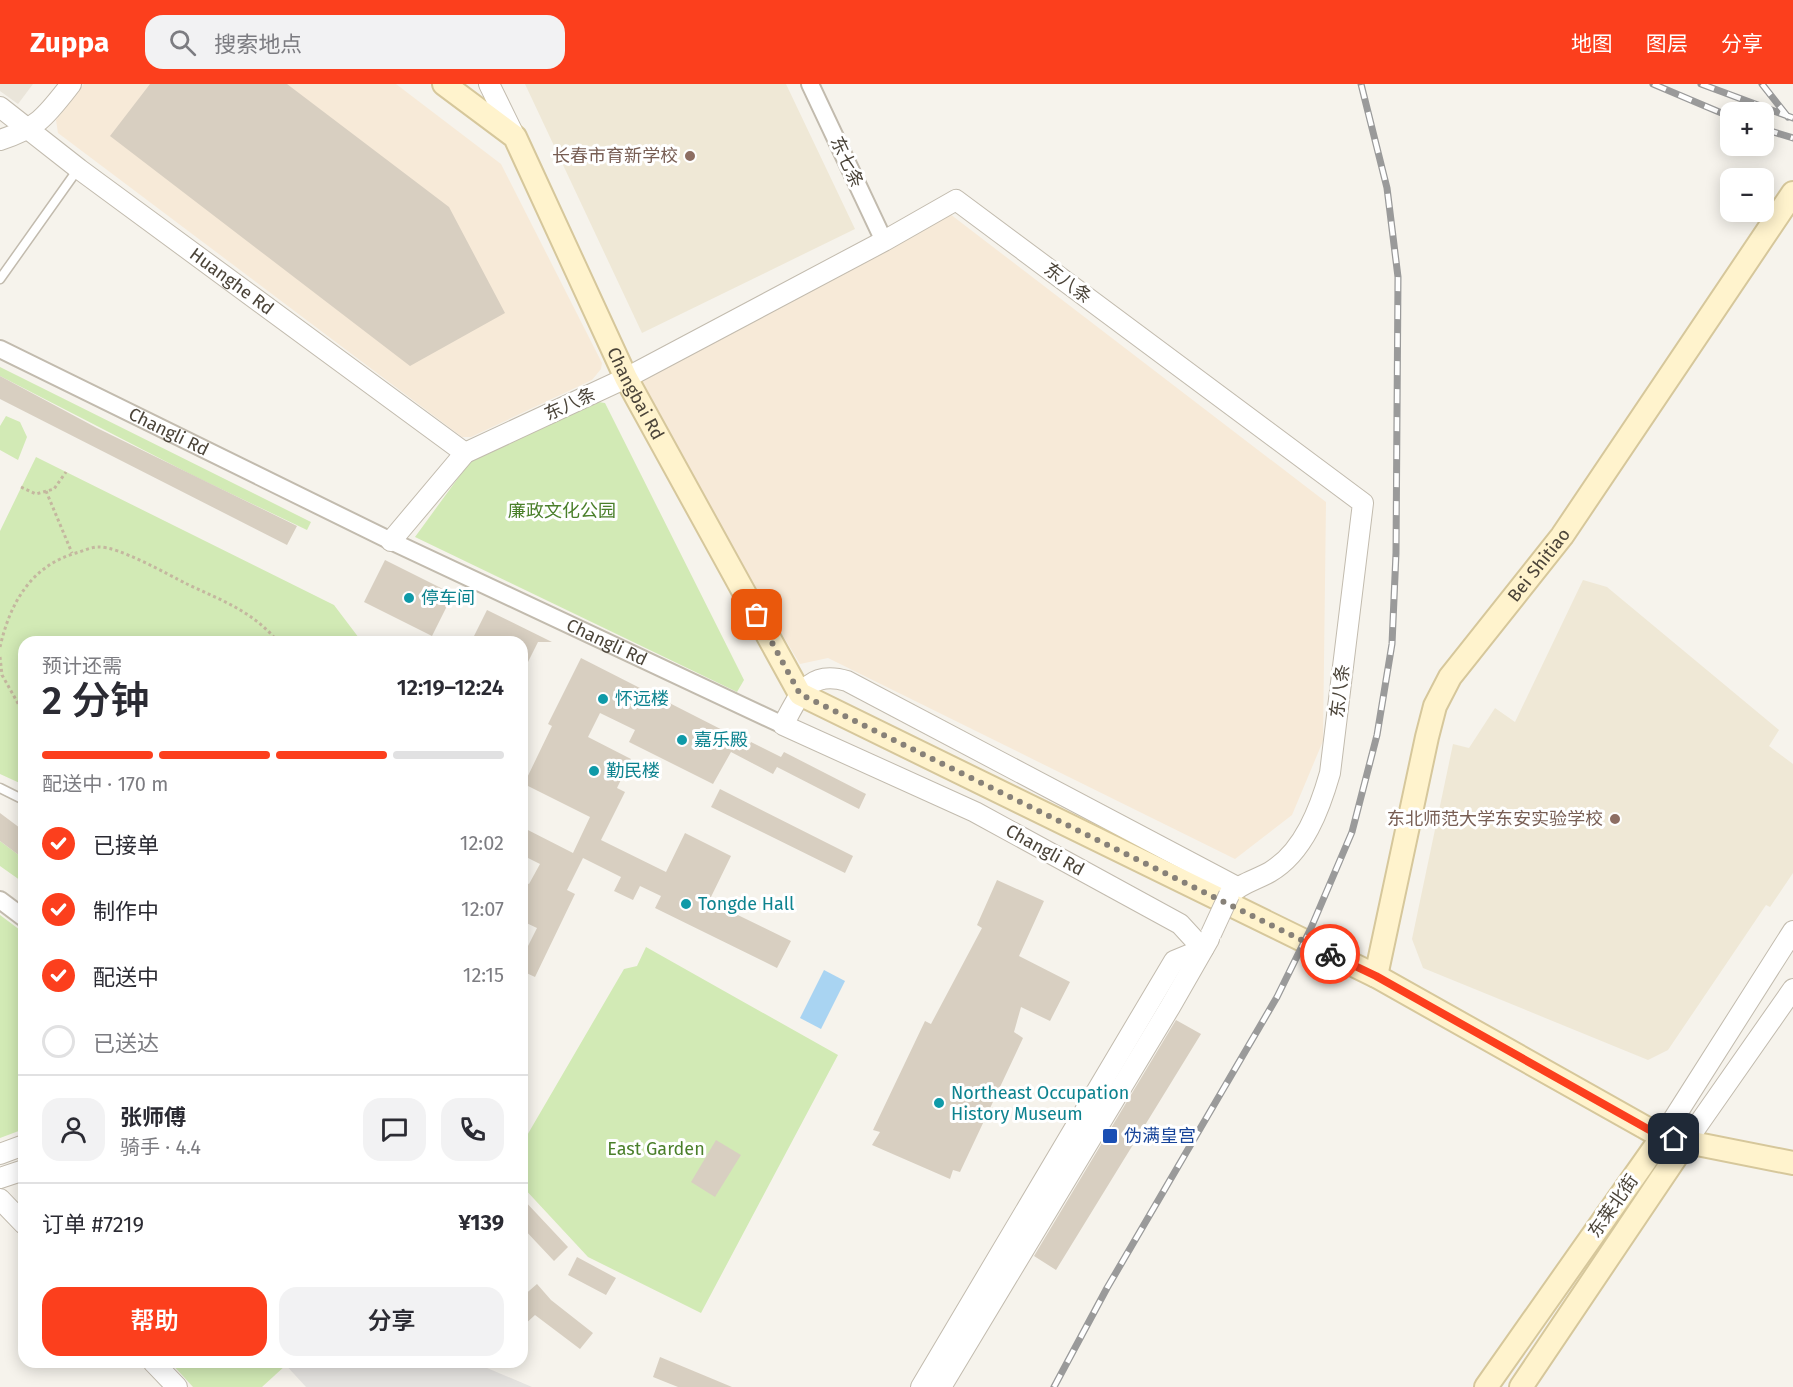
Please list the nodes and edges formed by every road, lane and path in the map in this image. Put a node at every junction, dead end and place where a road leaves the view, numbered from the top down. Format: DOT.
graph roads {
  1 [pos="71,84"];
  2 [pos="444,84"];
  3 [pos="489,84"];
  4 [pos="810,84"];
  5 [pos="0,107"];
  6 [pos="29,130"];
  7 [pos="515,137"];
  8 [pos="0,140"];
  9 [pos="79,169"];
  10 [pos="1793,193"];
  11 [pos="884,241"];
  12 [pos="0,279"];
  13 [pos="0,349"];
  14 [pos="626,378"];
  15 [pos="465,453"];
  16 [pos="66,472"];
  17 [pos="21,488"];
  18 [pos="46,491"];
  19 [pos="391,541"];
  20 [pos="72,554"];
  21 [pos="273,636"];
  22 [pos="0,647"];
  23 [pos="0,657"];
  24 [pos="1,676"];
  25 [pos="800,694"];
  26 [pos="18,704"];
  27 [pos="783,725"];
  28 [pos="0,788"];
  29 [pos="18,797"];
  30 [pos="1233,891"];
  31 [pos="0,900"];
  32 [pos="18,914"];
  33 [pos="1793,931"];
  34 [pos="1207,942"];
  35 [pos="1376,976"];
  36 [pos="1793,988"];
  37 [pos="1662,1137"];
  38 [pos="1686,1142"];
  39 [pos="18,1147"];
  40 [pos="0,1154"];
  41 [pos="1793,1163"];
  42 [pos="18,1172"];
  43 [pos="0,1178"];
  44 [pos="0,1199"];
  45 [pos="18,1218"];
  46 [pos="159,1368"];
  47 [pos="177,1387"];
  48 [pos="921,1387"];
  49 [pos="941,1387"];
  50 [pos="1486,1387"];
  51 [pos="1521,1387"];
  1 -- 6 [label="street"];
  2 -- 7 [label="main road"];
  3 -- 7 [label="street, Changbai Rd"];
  4 -- 11 [label="street, 东七条"];
  5 -- 6 [label="street, Huanghe Rd"];
  6 -- 8 [label="street"];
  6 -- 9 [label="street, Huanghe Rd"];
  7 -- 14 [label="main road, Changbai Rd"];
  9 -- 12 [label="lane"];
  9 -- 15 [label="street, Huanghe Rd"];
  10 -- 35 [label="main road, Bei Shitiao"];
  11 -- 14 [label="street, 东八条"];
  11 -- 30 [label="street, 东八条"];
  13 -- 19 [label="street, Changli Rd"];
  14 -- 15 [label="street, 东八条"];
  14 -- 25 [label="main road, Changbai Rd"];
  15 -- 19 [label="street, 东八条"];
  16 -- 18 [label="path"];
  17 -- 18 [label="path"];
  18 -- 20 [label="path"];
  19 -- 27 [label="street, Changli Rd"];
  20 -- 21 [label="path"];
  20 -- 22 [label="path"];
  23 -- 24 [label="path"];
  24 -- 26 [label="path"];
  25 -- 27 [label="street"];
  25 -- 30 [label="street"];
  25 -- 35 [label="main road"];
  27 -- 34 [label="street, Changli Rd"];
  28 -- 29 [label="lane"];
  30 -- 34 [label="street, bridge"];
  31 -- 32 [label="street"];
  33 -- 37 [label="street, 东莱北街"];
  34 -- 48 [label="street"];
  34 -- 49 [label="street"];
  35 -- 37 [label="main road"];
  36 -- 38 [label="street, 东莱北街"];
  37 -- 38 [label="main road"];
  37 -- 50 [label="main road, 东莱北街"];
  38 -- 41 [label="main road"];
  38 -- 51 [label="main road, 东莱北街"];
  39 -- 40 [label="street"];
  42 -- 43 [label="street"];
  44 -- 45 [label="street"];
  46 -- 47 [label="street"];
}
